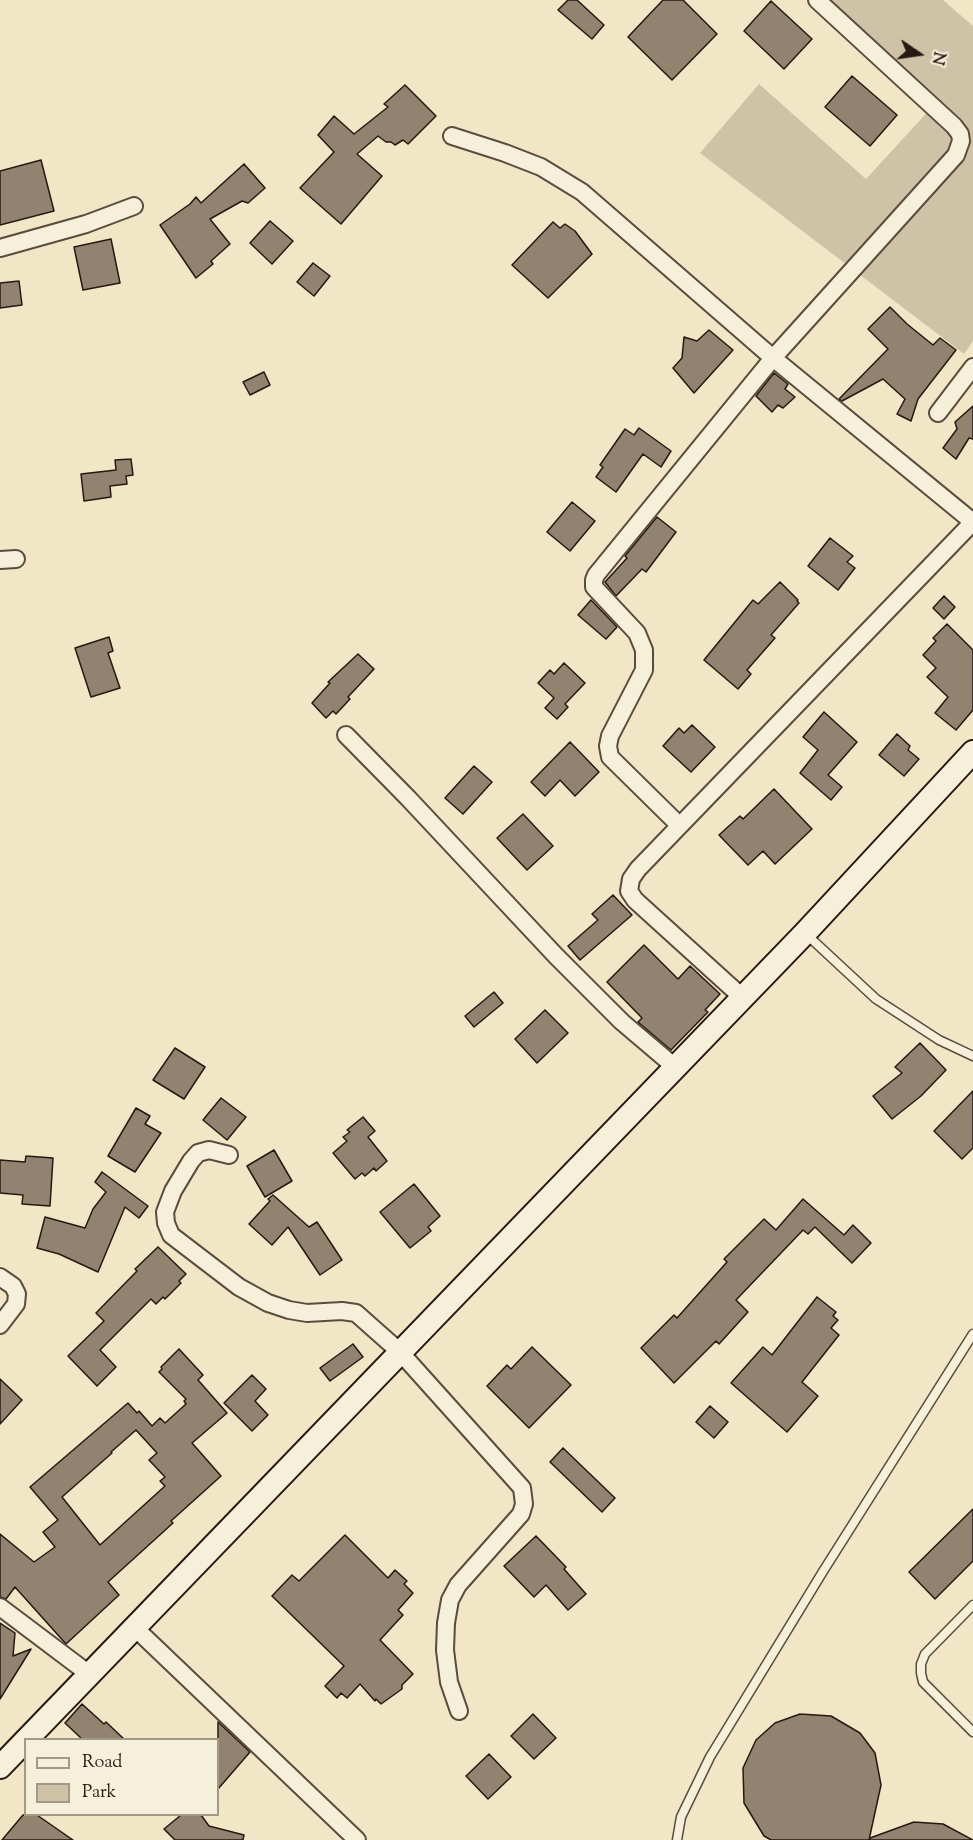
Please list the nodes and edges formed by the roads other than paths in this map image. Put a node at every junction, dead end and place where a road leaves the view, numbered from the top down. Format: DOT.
graph roads {
  1 [pos="817,0"];
  2 [pos="452,136"];
  3 [pos="134,206"];
  4 [pos="0,248"];
  5 [pos="773,357"];
  6 [pos="973,367"];
  7 [pos="938,413"];
  8 [pos="973,522"];
  9 [pos="346,735"];
  10 [pos="973,752"];
  11 [pos="680,825"];
  12 [pos="806,933"];
  13 [pos="743,998"];
  14 [pos="973,1056"];
  15 [pos="675,1068"];
  16 [pos="229,1155"];
  17 [pos="0,1277"];
  18 [pos="0,1325"];
  19 [pos="973,1334"];
  20 [pos="400,1352"];
  21 [pos="973,1605"];
  22 [pos="0,1607"];
  23 [pos="134,1627"];
  24 [pos="89,1674"];
  25 [pos="459,1711"];
  26 [pos="973,1732"];
  27 [pos="28,1738"];
  28 [pos="24,1742"];
  29 [pos="0,1767"];
  30 [pos="357,1840"];
  31 [pos="677,1840"];
  1 -- 5 [label="street"];
  2 -- 5 [label="street"];
  3 -- 4 [label="street"];
  5 -- 8 [label="street"];
  5 -- 11 [label="street"];
  6 -- 7 [label="street"];
  8 -- 11 [label="street"];
  9 -- 15 [label="street"];
  10 -- 12 [label="street"];
  11 -- 13 [label="street"];
  12 -- 13 [label="street"];
  12 -- 14 [label="lane"];
  13 -- 15 [label="street"];
  15 -- 20 [label="street"];
  16 -- 20 [label="street"];
  17 -- 18 [label="street"];
  19 -- 31 [label="lane"];
  20 -- 23 [label="street"];
  20 -- 25 [label="street"];
  21 -- 26 [label="lane"];
  22 -- 24 [label="street"];
  23 -- 24 [label="street"];
  23 -- 30 [label="street"];
  24 -- 27 [label="street"];
  28 -- 29 [label="street"];
}
